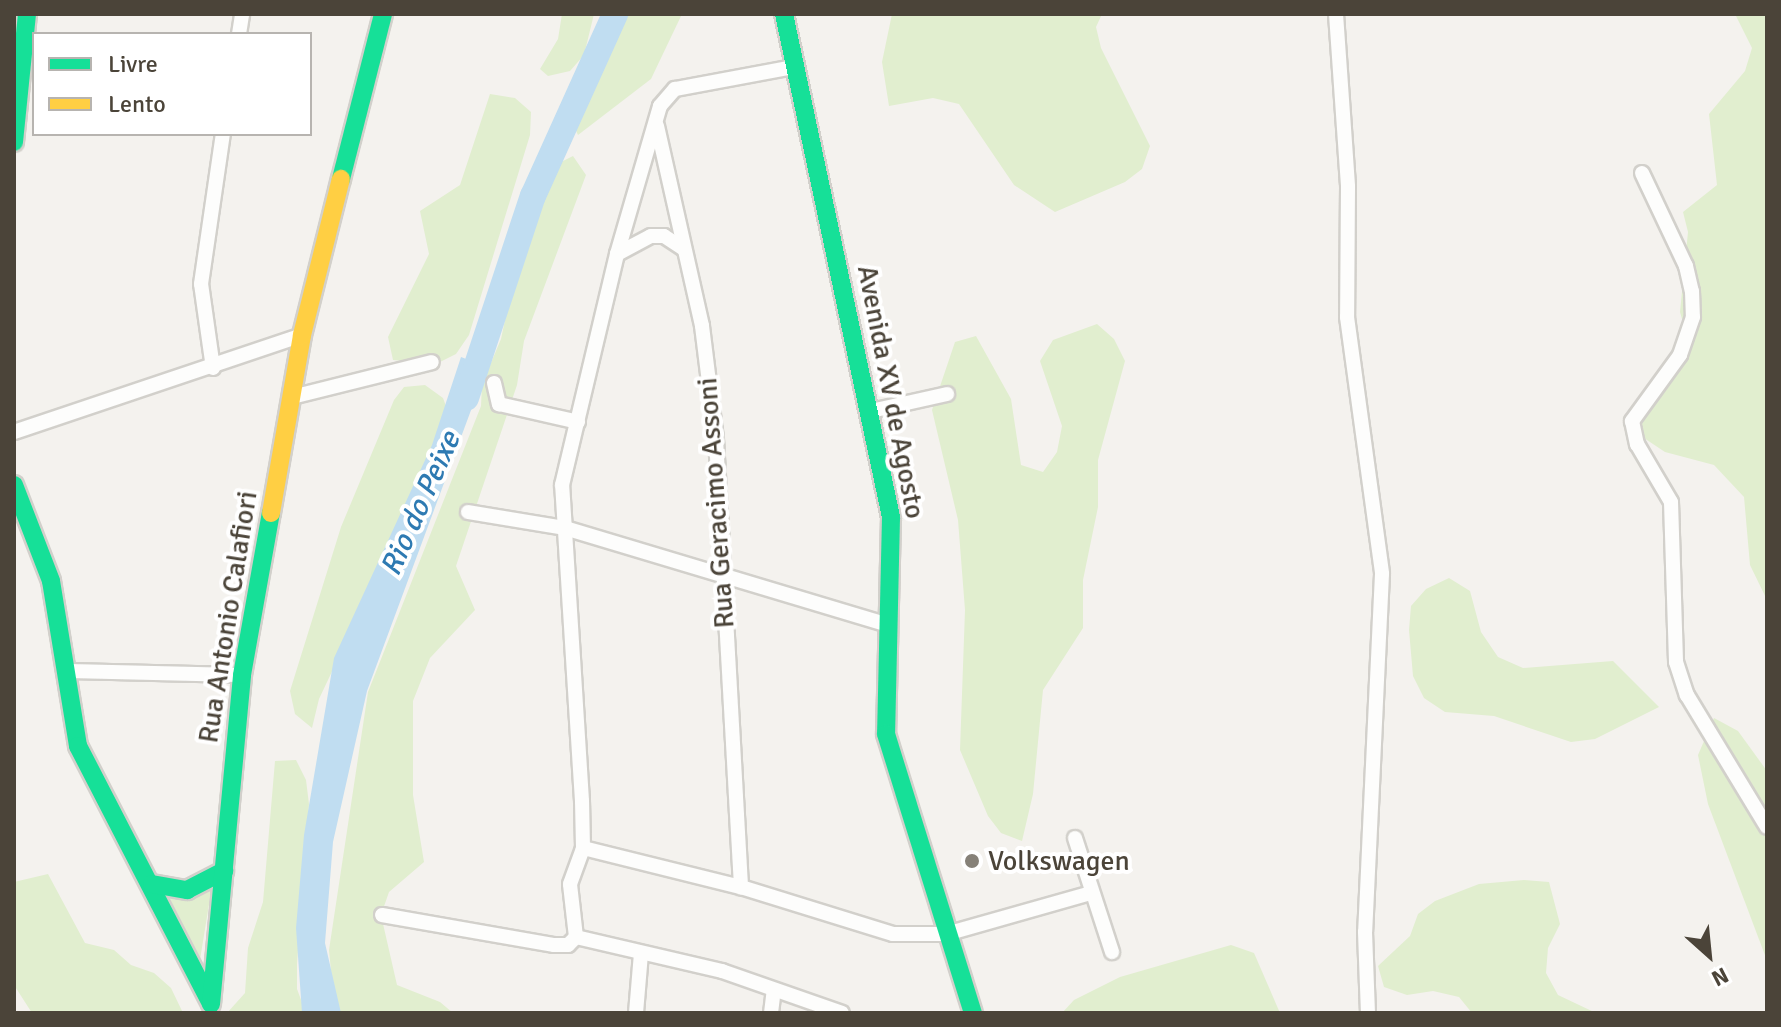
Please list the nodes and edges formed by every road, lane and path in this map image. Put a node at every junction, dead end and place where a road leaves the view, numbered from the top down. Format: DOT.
graph roads {
  1 [pos="27,14"];
  2 [pos="383,14"];
  3 [pos="784,14"];
  4 [pos="1336,14"];
  5 [pos="794,67"];
  6 [pos="657,123"];
  7 [pos="223,136"];
  8 [pos="14,142"];
  9 [pos="1642,173"];
  10 [pos="684,249"];
  11 [pos="617,254"];
  12 [pos="302,335"];
  13 [pos="432,362"];
  14 [pos="213,368"];
  15 [pos="494,383"];
  16 [pos="947,394"];
  17 [pos="292,397"];
  18 [pos="871,411"];
  19 [pos="578,422"];
  20 [pos="14,432"];
  21 [pos="14,485"];
  22 [pos="468,512"];
  23 [pos="565,528"];
  24 [pos="722,575"];
  25 [pos="886,624"];
  26 [pos="66,671"];
  27 [pos="242,675"];
  28 [pos="1767,827"];
  29 [pos="1075,838"];
  30 [pos="583,848"];
  31 [pos="224,871"];
  32 [pos="152,884"];
  33 [pos="741,887"];
  34 [pos="1091,893"];
  35 [pos="382,915"];
  36 [pos="946,934"];
  37 [pos="576,937"];
  38 [pos="1112,952"];
  39 [pos="641,953"];
  40 [pos="774,990"];
  41 [pos="212,1008"];
  42 [pos="636,1013"];
  43 [pos="771,1013"];
  44 [pos="842,1013"];
  45 [pos="973,1013"];
  46 [pos="1368,1013"];
  1 -- 8 [label="street"];
  2 -- 12 [label="street, Rua Antonio Calafiori"];
  3 -- 5 [label="street, Avenida XV de Agosto"];
  4 -- 46 [label="street"];
  5 -- 6 [label="street"];
  5 -- 18 [label="street, Avenida XV de Agosto"];
  6 -- 10 [label="street, Rua Geracimo Assoni"];
  6 -- 11 [label="street"];
  7 -- 14 [label="street"];
  9 -- 28 [label="street"];
  10 -- 11 [label="street"];
  10 -- 24 [label="street, Rua Geracimo Assoni"];
  11 -- 19 [label="street"];
  12 -- 14 [label="street"];
  12 -- 17 [label="street, Rua Antonio Calafiori"];
  13 -- 17 [label="street"];
  14 -- 20 [label="street"];
  15 -- 19 [label="street"];
  16 -- 18 [label="street"];
  17 -- 27 [label="street, Rua Antonio Calafiori"];
  18 -- 25 [label="street, Avenida XV de Agosto"];
  19 -- 23 [label="street"];
  21 -- 26 [label="street"];
  22 -- 23 [label="street"];
  23 -- 24 [label="street"];
  23 -- 30 [label="street"];
  24 -- 25 [label="street"];
  24 -- 33 [label="street, Rua Geracimo Assoni"];
  25 -- 36 [label="street, Avenida XV de Agosto"];
  26 -- 27 [label="street"];
  26 -- 32 [label="street"];
  27 -- 31 [label="street, Rua Antonio Calafiori"];
  29 -- 34 [label="street"];
  30 -- 33 [label="street"];
  30 -- 37 [label="street"];
  31 -- 32 [label="street"];
  31 -- 41 [label="street, Rua Antonio Calafiori"];
  32 -- 41 [label="street"];
  33 -- 36 [label="street"];
  34 -- 36 [label="street"];
  34 -- 38 [label="street"];
  35 -- 37 [label="street"];
  36 -- 45 [label="street, Avenida XV de Agosto"];
  37 -- 39 [label="street"];
  39 -- 40 [label="street"];
  39 -- 42 [label="street"];
  40 -- 43 [label="street"];
  40 -- 44 [label="street"];
}
